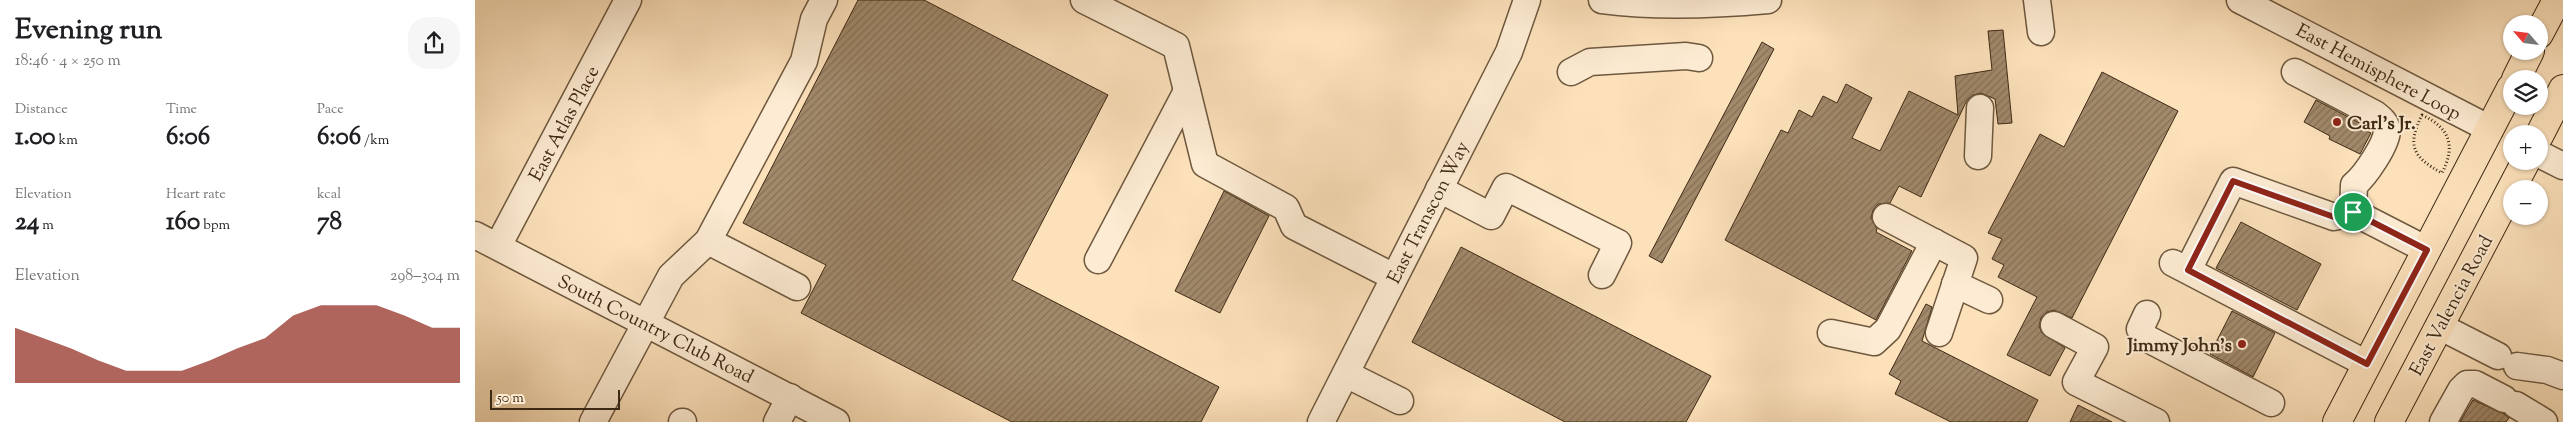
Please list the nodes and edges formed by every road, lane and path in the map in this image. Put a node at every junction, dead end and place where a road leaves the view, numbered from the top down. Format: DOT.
graph roads {
  1 [pos="629,0"];
  2 [pos="824,0"];
  3 [pos="1083,0"];
  4 [pos="1527,0"];
  5 [pos="1602,0"];
  6 [pos="1768,0"];
  7 [pos="2037,0"];
  8 [pos="2557,0"];
  9 [pos="1638,2"];
  10 [pos="2249,2"];
  11 [pos="2548,17"];
  12 [pos="2041,32"];
  13 [pos="1699,58"];
  14 [pos="1571,72"];
  15 [pos="2295,72"];
  16 [pos="2563,89"];
  17 [pos="1187,91"];
  18 [pos="1980,108"];
  19 [pos="2505,115"];
  20 [pos="2545,125"];
  21 [pos="2501,134"];
  22 [pos="1978,156"];
  23 [pos="2450,156"];
  24 [pos="2548,158"];
  25 [pos="2563,166"];
  26 [pos="2520,170"];
  27 [pos="1439,189"];
  28 [pos="2353,212"];
  29 [pos="1886,217"];
  30 [pos="475,234"];
  31 [pos="708,241"];
  32 [pos="1934,242"];
  33 [pos="498,246"];
  34 [pos="2427,250"];
  35 [pos="1098,260"];
  36 [pos="1602,275"];
  37 [pos="1395,277"];
  38 [pos="1955,284"];
  39 [pos="797,287"];
  40 [pos="1989,300"];
  41 [pos="2147,314"];
  42 [pos="646,322"];
  43 [pos="2054,325"];
  44 [pos="2439,326"];
  45 [pos="1831,333"];
  46 [pos="1939,333"];
  47 [pos="2367,364"];
  48 [pos="1346,374"];
  49 [pos="2563,376"];
  50 [pos="790,398"];
  51 [pos="1400,401"];
  52 [pos="2271,403"];
  53 [pos="593,422"];
  54 [pos="777,422"];
  55 [pos="836,422"];
  56 [pos="1321,422"];
  57 [pos="2156,422"];
  58 [pos="2337,422"];
  59 [pos="2389,422"];
  60 [pos="2443,422"];
  61 [pos="2545,422"];
  1 -- 33 [label="street, East Atlas Place"];
  2 -- 31 [label="street"];
  3 -- 17 [label="street"];
  4 -- 27 [label="street, East Transcon Way"];
  5 -- 9 [label="street"];
  6 -- 9 [label="street"];
  7 -- 12 [label="street"];
  8 -- 11 [label="main road"];
  10 -- 21 [label="street, East Hemisphere Loop"];
  13 -- 14 [label="street"];
  15 -- 28 [label="street"];
  16 -- 20 [label="main road"];
  17 -- 35 [label="street"];
  17 -- 37 [label="street"];
  18 -- 22 [label="street"];
  19 -- 21 [label="main road"];
  21 -- 34 [label="main road"];
  23 -- 23 [label="path"];
  24 -- 25 [label="street"];
  26 -- 44 [label="main road, East Valencia Road"];
  27 -- 36 [label="street"];
  27 -- 37 [label="street, East Transcon Way"];
  28 -- 34 [label="street"];
  28 -- 47 [label="street"];
  29 -- 32 [label="street"];
  30 -- 33 [label="street, South Country Club Road"];
  31 -- 39 [label="street"];
  31 -- 42 [label="street"];
  32 -- 38 [label="street"];
  32 -- 45 [label="street"];
  33 -- 42 [label="street, South Country Club Road"];
  34 -- 47 [label="main road"];
  37 -- 48 [label="street, East Transcon Way"];
  38 -- 40 [label="street"];
  38 -- 46 [label="street"];
  41 -- 52 [label="street"];
  42 -- 50 [label="street, South Country Club Road"];
  42 -- 53 [label="street"];
  43 -- 57 [label="street"];
  44 -- 49 [label="street"];
  44 -- 59 [label="main road, East Valencia Road"];
  47 -- 58 [label="main road"];
  48 -- 51 [label="street"];
  48 -- 56 [label="street, East Transcon Way"];
  50 -- 54 [label="street"];
  50 -- 55 [label="street, South Country Club Road"];
  60 -- 61 [label="street"];
}
